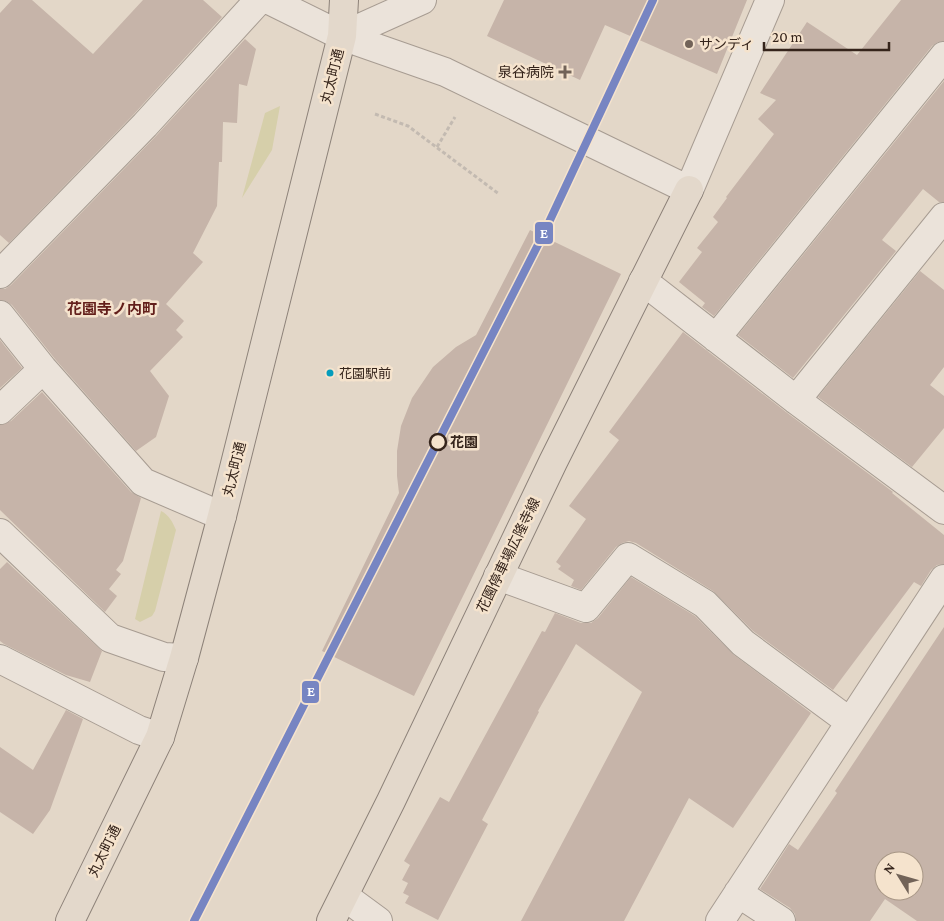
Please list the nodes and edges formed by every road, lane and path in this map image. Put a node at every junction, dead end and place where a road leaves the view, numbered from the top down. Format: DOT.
graph roads {
  1 [pos="259,0"];
  2 [pos="269,0"];
  3 [pos="344,0"];
  4 [pos="422,0"];
  5 [pos="770,0"];
  6 [pos="342,36"];
  7 [pos="944,56"];
  8 [pos="458,111"];
  9 [pos="375,114"];
  10 [pos="437,147"];
  11 [pos="689,190"];
  12 [pos="499,194"];
  13 [pos="944,217"];
  14 [pos="0,274"];
  15 [pos="643,281"];
  16 [pos="0,315"];
  17 [pos="716,338"];
  18 [pos="43,369"];
  19 [pos="796,400"];
  20 [pos="0,410"];
  21 [pos="944,510"];
  22 [pos="222,516"];
  23 [pos="0,533"];
  24 [pos="498,576"];
  25 [pos="944,579"];
  26 [pos="184,658"];
  27 [pos="0,659"];
  28 [pos="850,722"];
  29 [pos="160,737"];
  30 [pos="738,893"];
  31 [pos="344,896"];
  32 [pos="70,921"];
  33 [pos="331,921"];
  34 [pos="378,921"];
  35 [pos="720,921"];
  36 [pos="781,921"];
  1 -- 14 [label="street"];
  2 -- 6 [label="street"];
  3 -- 6 [label="main road, 丸太町通"];
  4 -- 6 [label="street"];
  5 -- 11 [label="street"];
  6 -- 11 [label="street"];
  6 -- 22 [label="main road, 丸太町通"];
  7 -- 17 [label="street"];
  8 -- 10 [label="path"];
  9 -- 10 [label="path"];
  10 -- 12 [label="path"];
  11 -- 15 [label="main road, 花園停車場広隆寺線"];
  13 -- 19 [label="street"];
  15 -- 17 [label="street"];
  15 -- 24 [label="main road, 花園停車場広隆寺線"];
  16 -- 18 [label="street"];
  17 -- 19 [label="street"];
  18 -- 20 [label="street"];
  18 -- 22 [label="street"];
  19 -- 21 [label="street"];
  22 -- 26 [label="main road, 丸太町通"];
  23 -- 26 [label="street"];
  24 -- 28 [label="street"];
  24 -- 31 [label="main road, 花園停車場広隆寺線"];
  25 -- 28 [label="street"];
  26 -- 29 [label="main road, 丸太町通"];
  27 -- 29 [label="street"];
  28 -- 30 [label="street"];
  29 -- 32 [label="main road, 丸太町通"];
  30 -- 35 [label="street"];
  30 -- 36 [label="street"];
  31 -- 33 [label="main road, 花園停車場広隆寺線"];
  31 -- 34 [label="street"];
}
